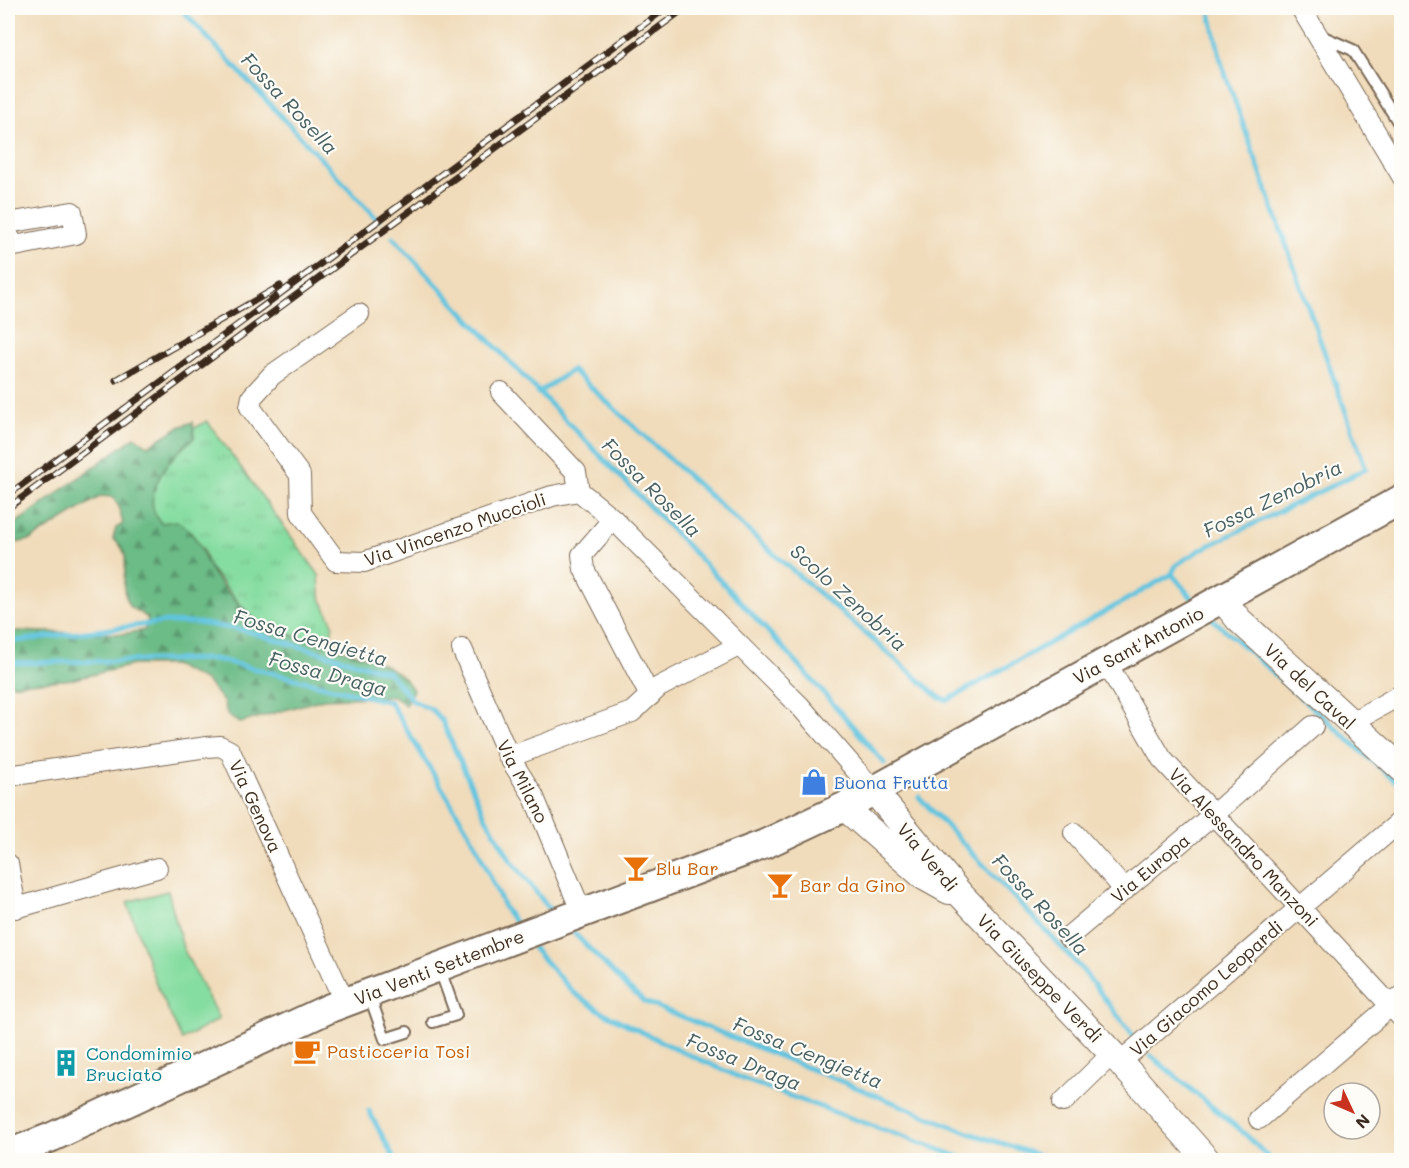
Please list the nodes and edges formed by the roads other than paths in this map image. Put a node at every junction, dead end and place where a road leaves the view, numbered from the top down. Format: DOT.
graph roads {
  1 [pos="1301,8"];
  2 [pos="1317,34"];
  3 [pos="1401,128"];
  4 [pos="1401,176"];
  5 [pos="8,223"];
  6 [pos="8,235"];
  7 [pos="359,314"];
  8 [pos="501,392"];
  9 [pos="579,492"];
  10 [pos="1401,499"];
  11 [pos="613,519"];
  12 [pos="1222,599"];
  13 [pos="738,646"];
  14 [pos="462,649"];
  15 [pos="1106,662"];
  16 [pos="1401,694"];
  17 [pos="650,696"];
  18 [pos="1350,723"];
  19 [pos="1313,726"];
  20 [pos="509,757"];
  21 [pos="1401,769"];
  22 [pos="8,776"];
  23 [pos="874,791"];
  24 [pos="844,807"];
  25 [pos="1213,815"];
  26 [pos="1401,820"];
  27 [pos="1074,833"];
  28 [pos="8,864"];
  29 [pos="157,868"];
  30 [pos="1125,890"];
  31 [pos="961,895"];
  32 [pos="1299,907"];
  33 [pos="582,913"];
  34 [pos="1068,937"];
  35 [pos="439,967"];
  36 [pos="357,998"];
  37 [pos="1398,1007"];
  38 [pos="433,1022"];
  39 [pos="407,1032"];
  40 [pos="1116,1058"];
  41 [pos="1063,1102"];
  42 [pos="1259,1119"];
  43 [pos="8,1154"];
  44 [pos="1207,1160"];
  1 -- 2 [label="street"];
  2 -- 3 [label="lane"];
  2 -- 4 [label="street"];
  5 -- 6 [label="street"];
  7 -- 9 [label="street, Via Vincenzo Muccioli"];
  8 -- 9 [label="street"];
  9 -- 11 [label="street"];
  10 -- 12 [label="main road, Via Sant'Antonio"];
  11 -- 13 [label="street"];
  11 -- 17 [label="street"];
  12 -- 15 [label="main road, Via Sant'Antonio"];
  12 -- 18 [label="street, Via del Caval"];
  13 -- 17 [label="street"];
  13 -- 23 [label="street"];
  14 -- 20 [label="street, Via Milano"];
  15 -- 23 [label="main road, Via Sant'Antonio"];
  15 -- 25 [label="street, Via Alessandro Manzoni"];
  16 -- 18 [label="street"];
  17 -- 20 [label="street"];
  18 -- 21 [label="street, Via del Caval"];
  19 -- 25 [label="street, Via Europa"];
  20 -- 33 [label="street, Via Milano"];
  22 -- 36 [label="street, Via Genova"];
  23 -- 24 [label="main road, Via Venti Settembre"];
  23 -- 31 [label="street, Via Verdi"];
  24 -- 31 [label="street, Via Verdi"];
  24 -- 33 [label="main road, Via Venti Settembre"];
  25 -- 30 [label="street, Via Europa"];
  25 -- 32 [label="street, Via Alessandro Manzoni"];
  26 -- 32 [label="street, Via Giacomo Leopardi"];
  27 -- 30 [label="street"];
  28 -- 29 [label="street"];
  30 -- 34 [label="street, Via Europa"];
  31 -- 40 [label="street, Via Giuseppe Verdi"];
  32 -- 37 [label="street, Via Alessandro Manzoni"];
  32 -- 40 [label="street, Via Giacomo Leopardi"];
  33 -- 35 [label="main road, Via Venti Settembre"];
  35 -- 36 [label="main road, Via Venti Settembre"];
  35 -- 38 [label="lane"];
  36 -- 39 [label="lane"];
  36 -- 43 [label="main road, Via Venti Settembre"];
  37 -- 42 [label="street"];
  40 -- 41 [label="street, Via Giacomo Leopardi"];
  40 -- 44 [label="street, Via Giuseppe Verdi"];
}
